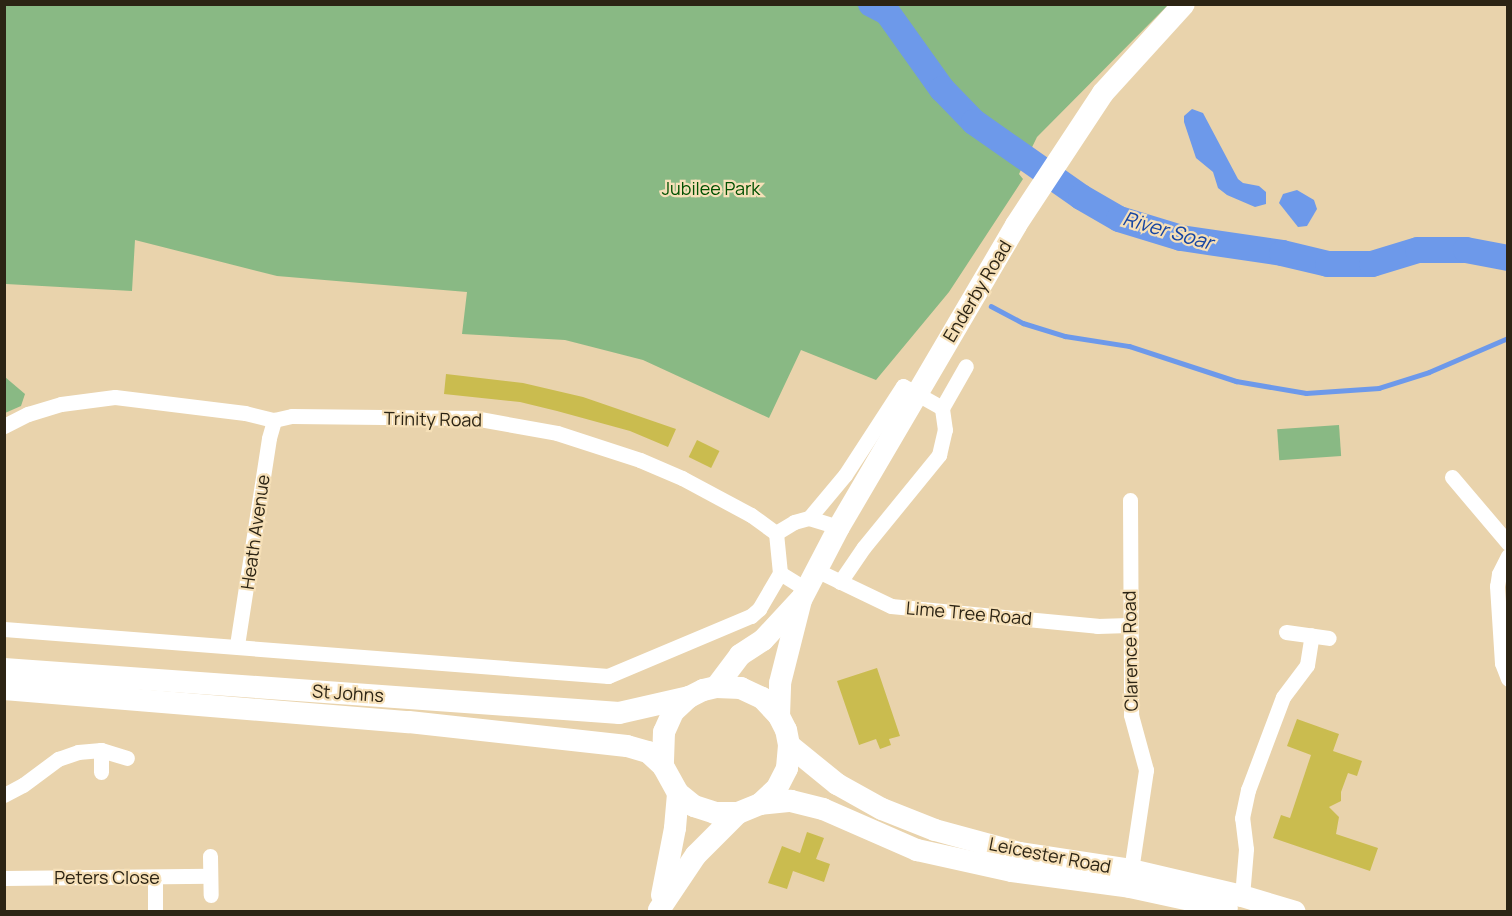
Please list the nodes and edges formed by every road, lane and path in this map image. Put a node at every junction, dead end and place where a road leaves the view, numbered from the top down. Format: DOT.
graph roads {
  1 [pos="1184,4"];
  2 [pos="966,366"];
  3 [pos="919,394"];
  4 [pos="942,408"];
  5 [pos="274,420"];
  6 [pos="4,426"];
  7 [pos="1452,477"];
  8 [pos="1130,500"];
  9 [pos="809,518"];
  10 [pos="839,527"];
  11 [pos="776,533"];
  12 [pos="1508,543"];
  13 [pos="1508,556"];
  14 [pos="780,573"];
  15 [pos="840,582"];
  16 [pos="808,586"];
  17 [pos="1129,625"];
  18 [pos="4,629"];
  19 [pos="1286,632"];
  20 [pos="1312,635"];
  21 [pos="1329,638"];
  22 [pos="237,645"];
  23 [pos="4,669"];
  24 [pos="1508,679"];
  25 [pos="716,687"];
  26 [pos="4,689"];
  27 [pos="689,697"];
  28 [pos="779,716"];
  29 [pos="789,745"];
  30 [pos="102,750"];
  31 [pos="128,758"];
  32 [pos="663,766"];
  33 [pos="101,772"];
  34 [pos="678,793"];
  35 [pos="4,795"];
  36 [pos="760,804"];
  37 [pos="738,813"];
  38 [pos="210,856"];
  39 [pos="1131,870"];
  40 [pos="210,876"];
  41 [pos="155,877"];
  42 [pos="4,878"];
  43 [pos="211,895"];
  44 [pos="1242,904"];
  45 [pos="658,911"];
  46 [pos="155,912"];
  47 [pos="1295,912"];
  1 -- 3 [label="main road, Enderby Road"];
  2 -- 4 [label="street"];
  3 -- 4 [label="street"];
  3 -- 9 [label="street"];
  3 -- 10 [label="main road, Enderby Road"];
  4 -- 15 [label="street"];
  5 -- 6 [label="street, Trinity Road"];
  5 -- 11 [label="street, Trinity Road"];
  5 -- 22 [label="street, Heath Avenue"];
  7 -- 12 [label="street"];
  8 -- 17 [label="street, Clarence Road"];
  9 -- 10 [label="street"];
  9 -- 11 [label="street"];
  10 -- 16 [label="main road, Enderby Road"];
  11 -- 14 [label="street"];
  13 -- 24 [label="street"];
  14 -- 16 [label="street, Lime Tree Road"];
  14 -- 22 [label="street"];
  15 -- 16 [label="street, Lime Tree Road"];
  15 -- 17 [label="street, Lime Tree Road"];
  16 -- 25 [label="main road, Enderby Road"];
  16 -- 28 [label="main road, Enderby Road"];
  17 -- 39 [label="street, Clarence Road"];
  18 -- 22 [label="street"];
  19 -- 20 [label="street"];
  20 -- 21 [label="street"];
  20 -- 44 [label="street"];
  23 -- 27 [label="main road, St Johns"];
  25 -- 27 [label="main road"];
  25 -- 28 [label="main road"];
  26 -- 32 [label="main road, St Johns"];
  27 -- 32 [label="main road"];
  28 -- 29 [label="main road"];
  29 -- 36 [label="main road"];
  29 -- 39 [label="main road, Leicester Road"];
  30 -- 31 [label="street"];
  30 -- 33 [label="street"];
  30 -- 35 [label="street"];
  32 -- 34 [label="main road"];
  34 -- 37 [label="main road"];
  34 -- 45 [label="main road"];
  36 -- 37 [label="main road"];
  36 -- 44 [label="main road, Leicester Road"];
  37 -- 45 [label="main road"];
  38 -- 40 [label="street"];
  39 -- 44 [label="main road, Leicester Road"];
  40 -- 41 [label="street, Peters Close"];
  40 -- 43 [label="street"];
  41 -- 42 [label="street, Peters Close"];
  41 -- 46 [label="street"];
  44 -- 47 [label="main road, Leicester Road"];
}
